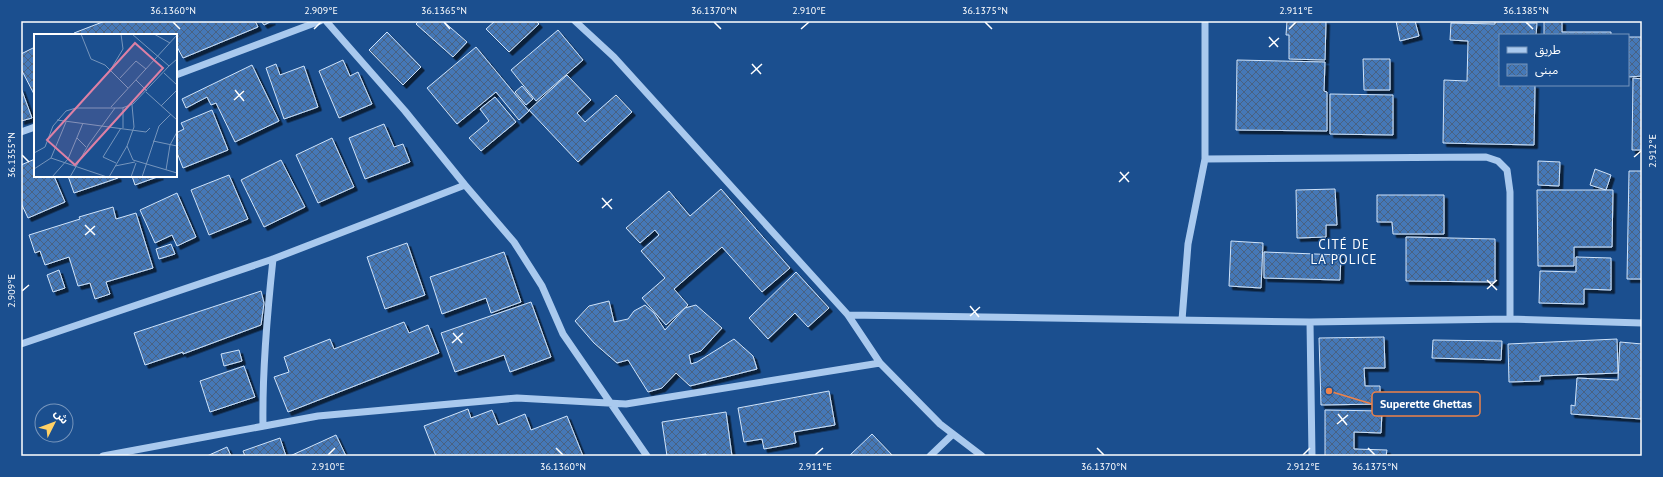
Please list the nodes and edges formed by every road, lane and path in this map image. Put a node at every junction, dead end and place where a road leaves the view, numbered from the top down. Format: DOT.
graph roads {
  1 [pos="320,21"];
  2 [pos="326,21"];
  3 [pos="575,21"];
  4 [pos="1205,21"];
  5 [pos="177,75"];
  6 [pos="34,127"];
  7 [pos="21,132"];
  8 [pos="1205,159"];
  9 [pos="465,185"];
  10 [pos="272,259"];
  11 [pos="848,315"];
  12 [pos="1510,319"];
  13 [pos="1182,320"];
  14 [pos="1310,322"];
  15 [pos="1642,323"];
  16 [pos="21,344"];
  17 [pos="880,363"];
  18 [pos="612,403"];
  19 [pos="263,426"];
  20 [pos="953,434"];
  21 [pos="104,456"];
  22 [pos="647,456"];
  23 [pos="930,456"];
  24 [pos="982,456"];
  25 [pos="1312,456"];
  1 -- 5 [label="street"];
  2 -- 9 [label="street"];
  3 -- 11 [label="street"];
  4 -- 8 [label="street"];
  6 -- 7 [label="street"];
  8 -- 12 [label="street"];
  8 -- 13 [label="street"];
  9 -- 10 [label="street"];
  9 -- 18 [label="street"];
  10 -- 16 [label="street"];
  10 -- 19 [label="street"];
  11 -- 13 [label="street"];
  11 -- 17 [label="street"];
  12 -- 14 [label="street"];
  12 -- 15 [label="street"];
  13 -- 14 [label="street"];
  14 -- 25 [label="street"];
  17 -- 18 [label="street"];
  17 -- 20 [label="street"];
  18 -- 19 [label="street"];
  18 -- 22 [label="street"];
  19 -- 21 [label="street"];
  20 -- 23 [label="street"];
  20 -- 24 [label="street"];
}
